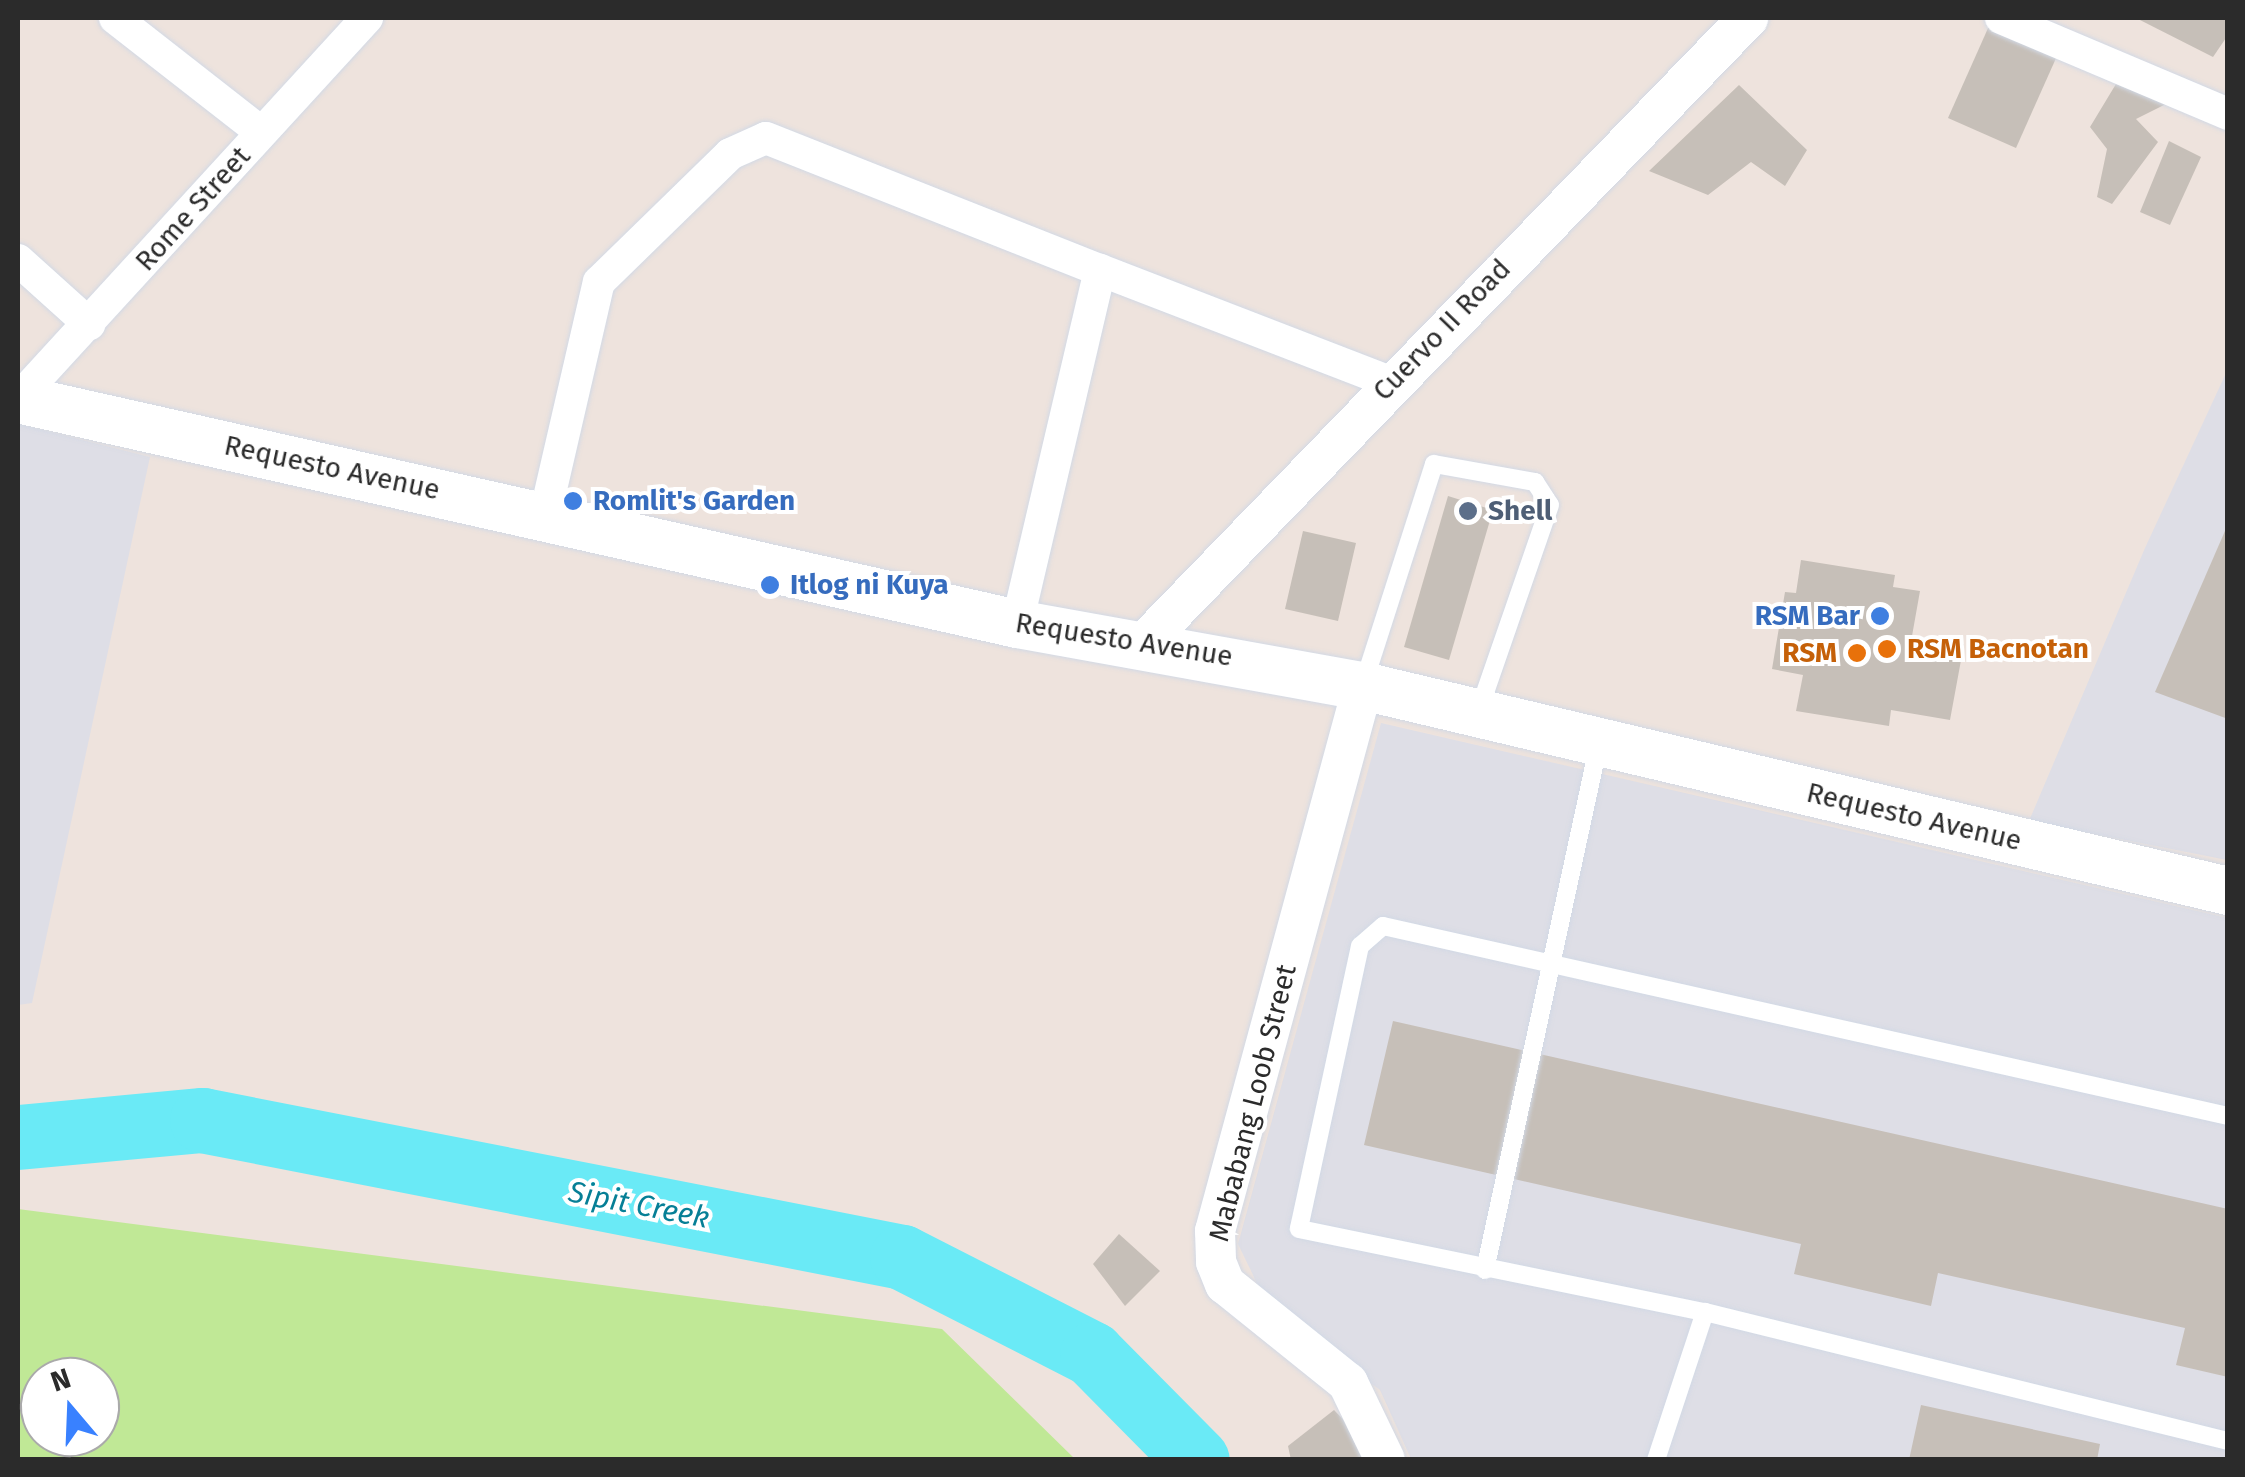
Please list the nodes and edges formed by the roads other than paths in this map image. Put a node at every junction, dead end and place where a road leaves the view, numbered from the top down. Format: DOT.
graph roads {
  1 [pos="115,18"];
  2 [pos="367,18"];
  3 [pos="1748,18"];
  4 [pos="2002,18"];
  5 [pos="2228,114"];
  6 [pos="261,132"];
  7 [pos="18,260"];
  8 [pos="1100,270"];
  9 [pos="89,324"];
  10 [pos="1391,382"];
  11 [pos="18,399"];
  12 [pos="545,515"];
  13 [pos="1017,624"];
  14 [pos="1140,646"];
  15 [pos="1363,686"];
  16 [pos="1478,713"];
  17 [pos="1599,743"];
  18 [pos="2228,891"];
  19 [pos="1555,960"];
  20 [pos="2228,1116"];
  21 [pos="1485,1270"];
  22 [pos="1705,1312"];
  23 [pos="2228,1441"];
  24 [pos="1385,1460"];
  25 [pos="1656,1460"];
  1 -- 6 [label="street"];
  2 -- 6 [label="street, Rome Street"];
  3 -- 10 [label="street, Cuervo II Road"];
  4 -- 5 [label="street"];
  6 -- 9 [label="street, Rome Street"];
  7 -- 9 [label="street"];
  8 -- 10 [label="street"];
  8 -- 12 [label="street"];
  8 -- 13 [label="street"];
  9 -- 11 [label="street, Rome Street"];
  10 -- 14 [label="street, Cuervo II Road"];
  11 -- 12 [label="main road, Requesto Avenue"];
  12 -- 13 [label="main road, Requesto Avenue"];
  13 -- 14 [label="main road, Requesto Avenue"];
  14 -- 15 [label="main road, Requesto Avenue"];
  15 -- 16 [label="main road, Requesto Avenue"];
  15 -- 16 [label="lane"];
  15 -- 24 [label="street, Mababang Loob Street"];
  16 -- 17 [label="main road, Requesto Avenue"];
  17 -- 18 [label="main road, Requesto Avenue"];
  17 -- 19 [label="lane"];
  19 -- 20 [label="lane"];
  19 -- 21 [label="lane"];
  19 -- 21 [label="lane"];
  21 -- 22 [label="lane"];
  22 -- 23 [label="lane"];
  22 -- 25 [label="lane"];
}
